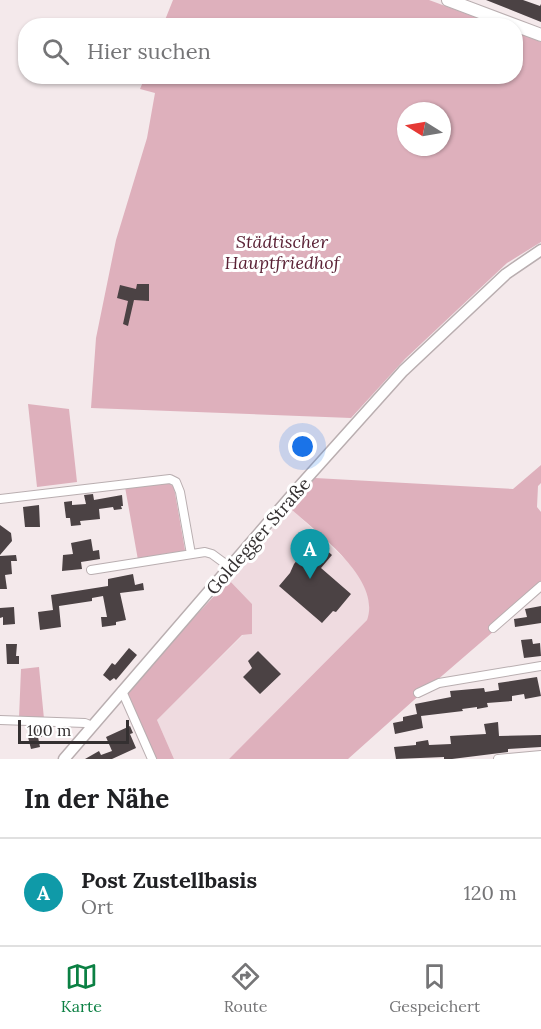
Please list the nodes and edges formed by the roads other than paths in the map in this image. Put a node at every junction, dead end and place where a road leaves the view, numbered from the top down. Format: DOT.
graph roads {
  1 [pos="448,0"];
  2 [pos="496,18"];
  3 [pos="523,28"];
  4 [pos="541,35"];
  5 [pos="541,250"];
  6 [pos="0,499"];
  7 [pos="191,554"];
  8 [pos="231,568"];
  9 [pos="91,570"];
  10 [pos="541,586"];
  11 [pos="494,627"];
  12 [pos="541,666"];
  13 [pos="122,691"];
  14 [pos="418,693"];
  15 [pos="0,720"];
  16 [pos="92,726"];
  17 [pos="541,754"];
  18 [pos="68,756"];
  19 [pos="152,759"];
  20 [pos="498,759"];
  1 -- 2 [label="main road"];
  3 -- 4 [label="main road"];
  5 -- 8 [label="street, Goldegger Straße"];
  6 -- 7 [label="street"];
  7 -- 8 [label="street"];
  7 -- 9 [label="street"];
  8 -- 13 [label="street, Goldegger Straße"];
  10 -- 11 [label="street"];
  12 -- 14 [label="street"];
  13 -- 16 [label="street, Goldegger Straße"];
  13 -- 19 [label="street"];
  15 -- 16 [label="street"];
  16 -- 18 [label="street, Goldegger Straße"];
  17 -- 20 [label="street"];
}
